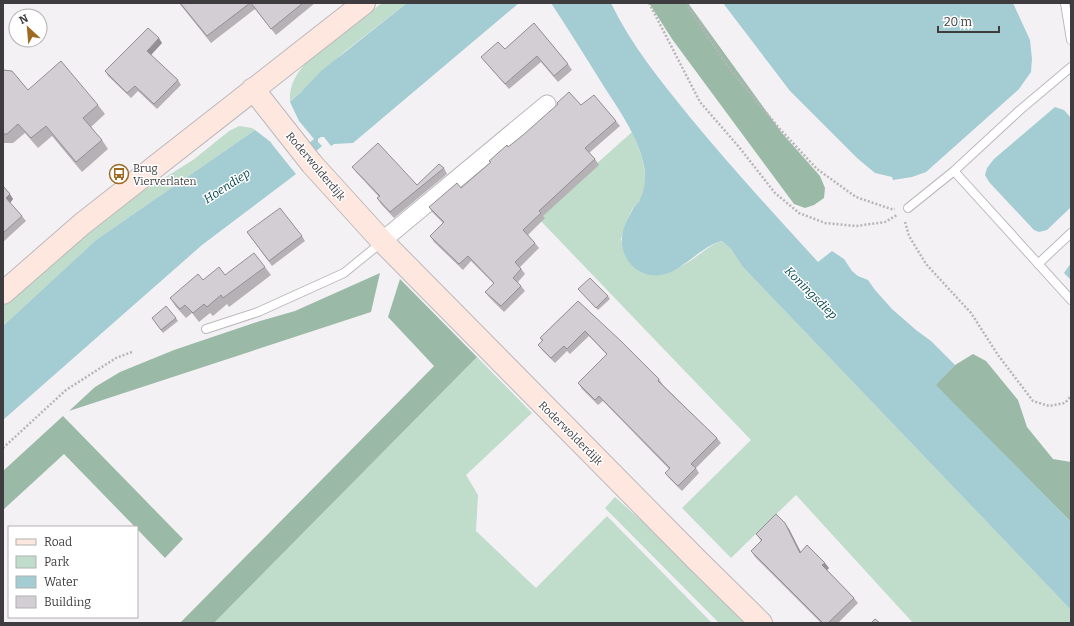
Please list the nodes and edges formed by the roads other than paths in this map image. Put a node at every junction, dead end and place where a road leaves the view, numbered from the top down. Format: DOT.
graph roads {
  1 [pos="364,3"];
  2 [pos="1065,3"];
  3 [pos="1071,40"];
  4 [pos="1071,67"];
  5 [pos="253,89"];
  6 [pos="547,104"];
  7 [pos="954,171"];
  8 [pos="908,208"];
  9 [pos="1071,234"];
  10 [pos="382,242"];
  11 [pos="1038,264"];
  12 [pos="3,294"];
  13 [pos="1071,300"];
  14 [pos="206,329"];
  15 [pos="761,623"];
  1 -- 5 [label="street"];
  2 -- 3 [label="lane"];
  4 -- 7 [label="lane"];
  5 -- 10 [label="street, Roderwolderdijk"];
  5 -- 12 [label="street"];
  6 -- 10 [label="street"];
  7 -- 8 [label="lane"];
  7 -- 11 [label="lane"];
  9 -- 11 [label="lane"];
  10 -- 14 [label="lane"];
  10 -- 15 [label="street, Roderwolderdijk"];
  11 -- 13 [label="lane"];
}
